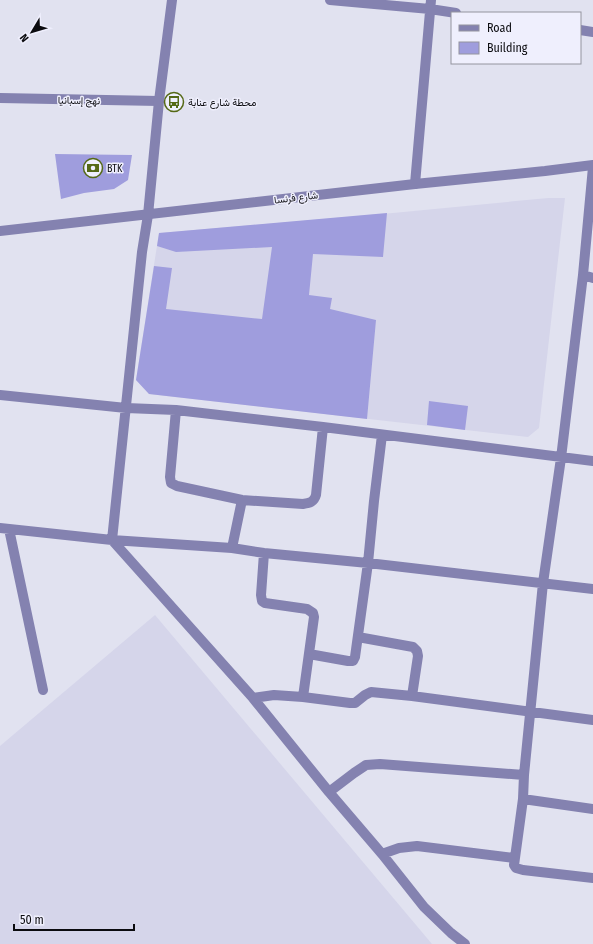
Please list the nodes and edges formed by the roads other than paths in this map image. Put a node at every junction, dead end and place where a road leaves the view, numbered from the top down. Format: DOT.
graph roads {
  1 [pos="172,0"];
  2 [pos="330,0"];
  3 [pos="430,5"];
  4 [pos="453,12"];
  5 [pos="581,30"];
  6 [pos="593,32"];
  7 [pos="0,98"];
  8 [pos="158,101"];
  9 [pos="593,166"];
  10 [pos="416,184"];
  11 [pos="148,215"];
  12 [pos="0,231"];
  13 [pos="588,276"];
  14 [pos="0,395"];
  15 [pos="126,408"];
  16 [pos="176,410"];
  17 [pos="324,427"];
  18 [pos="382,434"];
  19 [pos="560,458"];
  20 [pos="593,461"];
  21 [pos="242,500"];
  22 [pos="5,528"];
  23 [pos="112,540"];
  24 [pos="232,548"];
  25 [pos="264,553"];
  26 [pos="368,563"];
  27 [pos="543,583"];
  28 [pos="593,589"];
  29 [pos="358,637"];
  30 [pos="309,654"];
  31 [pos="43,690"];
  32 [pos="412,696"];
  33 [pos="303,697"];
  34 [pos="253,698"];
  35 [pos="530,712"];
  36 [pos="593,720"];
  37 [pos="524,775"];
  38 [pos="329,792"];
  39 [pos="523,799"];
  40 [pos="593,809"];
  41 [pos="382,854"];
  42 [pos="514,858"];
  43 [pos="593,878"];
  44 [pos="464,944"];
  1 -- 8 [label="street"];
  2 -- 3 [label="street"];
  3 -- 4 [label="street"];
  3 -- 10 [label="street"];
  5 -- 6 [label="street"];
  7 -- 8 [label="street, نهج إسبانيا"];
  8 -- 11 [label="street"];
  9 -- 10 [label="street, شارع فرنسا"];
  9 -- 13 [label="street"];
  10 -- 11 [label="street, شارع فرنسا"];
  11 -- 12 [label="street, شارع فرنسا"];
  11 -- 15 [label="street"];
  13 -- 19 [label="street"];
  14 -- 15 [label="street"];
  15 -- 16 [label="street"];
  15 -- 23 [label="street"];
  16 -- 17 [label="street"];
  16 -- 21 [label="street"];
  17 -- 18 [label="street"];
  17 -- 21 [label="street"];
  18 -- 19 [label="street"];
  18 -- 26 [label="street"];
  19 -- 20 [label="street"];
  19 -- 27 [label="street"];
  21 -- 24 [label="street"];
  22 -- 23 [label="street"];
  22 -- 31 [label="street"];
  23 -- 24 [label="street"];
  23 -- 34 [label="street"];
  24 -- 25 [label="street"];
  25 -- 26 [label="street"];
  25 -- 30 [label="street"];
  26 -- 27 [label="street"];
  26 -- 29 [label="street"];
  27 -- 28 [label="street"];
  27 -- 35 [label="street"];
  29 -- 30 [label="street"];
  29 -- 32 [label="street"];
  30 -- 33 [label="street"];
  32 -- 33 [label="street"];
  32 -- 35 [label="street"];
  33 -- 34 [label="street"];
  34 -- 38 [label="street"];
  35 -- 36 [label="street"];
  35 -- 37 [label="street"];
  37 -- 38 [label="street"];
  37 -- 39 [label="street"];
  38 -- 41 [label="street"];
  39 -- 40 [label="street"];
  39 -- 42 [label="street"];
  41 -- 42 [label="street"];
  41 -- 44 [label="street"];
  42 -- 43 [label="street"];
}
